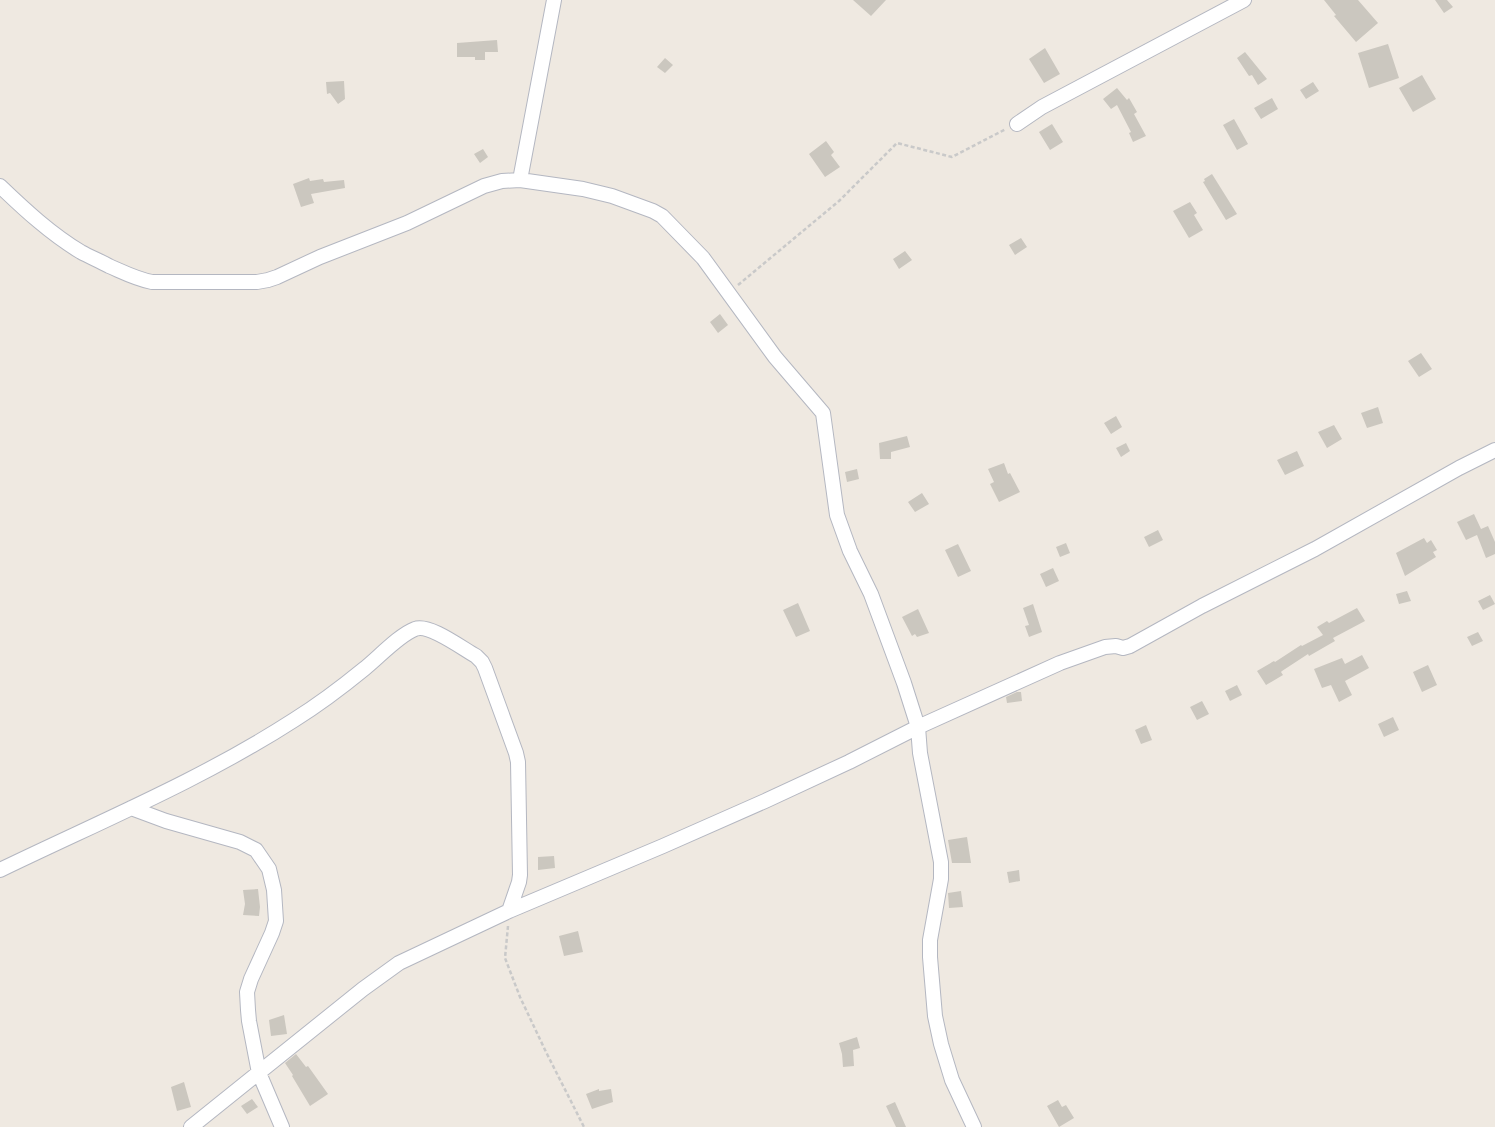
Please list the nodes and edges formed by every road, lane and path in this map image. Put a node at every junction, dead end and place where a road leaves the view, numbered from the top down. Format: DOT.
graph roads {
  1 [pos="554,0"];
  2 [pos="1244,0"];
  3 [pos="1017,124"];
  4 [pos="520,180"];
  5 [pos="0,186"];
  6 [pos="728,293"];
  7 [pos="1495,450"];
  8 [pos="918,728"];
  9 [pos="131,808"];
  10 [pos="0,870"];
  11 [pos="509,911"];
  12 [pos="259,1073"];
  13 [pos="191,1127"];
  14 [pos="282,1127"];
  15 [pos="584,1127"];
  16 [pos="974,1127"];
  1 -- 4 [label="street"];
  2 -- 3 [label="street"];
  3 -- 6 [label="path"];
  4 -- 5 [label="street"];
  4 -- 6 [label="street"];
  6 -- 8 [label="street"];
  7 -- 8 [label="street"];
  8 -- 11 [label="street"];
  8 -- 16 [label="street"];
  9 -- 10 [label="street"];
  9 -- 11 [label="street"];
  9 -- 12 [label="street"];
  11 -- 12 [label="street"];
  11 -- 15 [label="path"];
  12 -- 13 [label="street"];
  12 -- 14 [label="street"];
}
